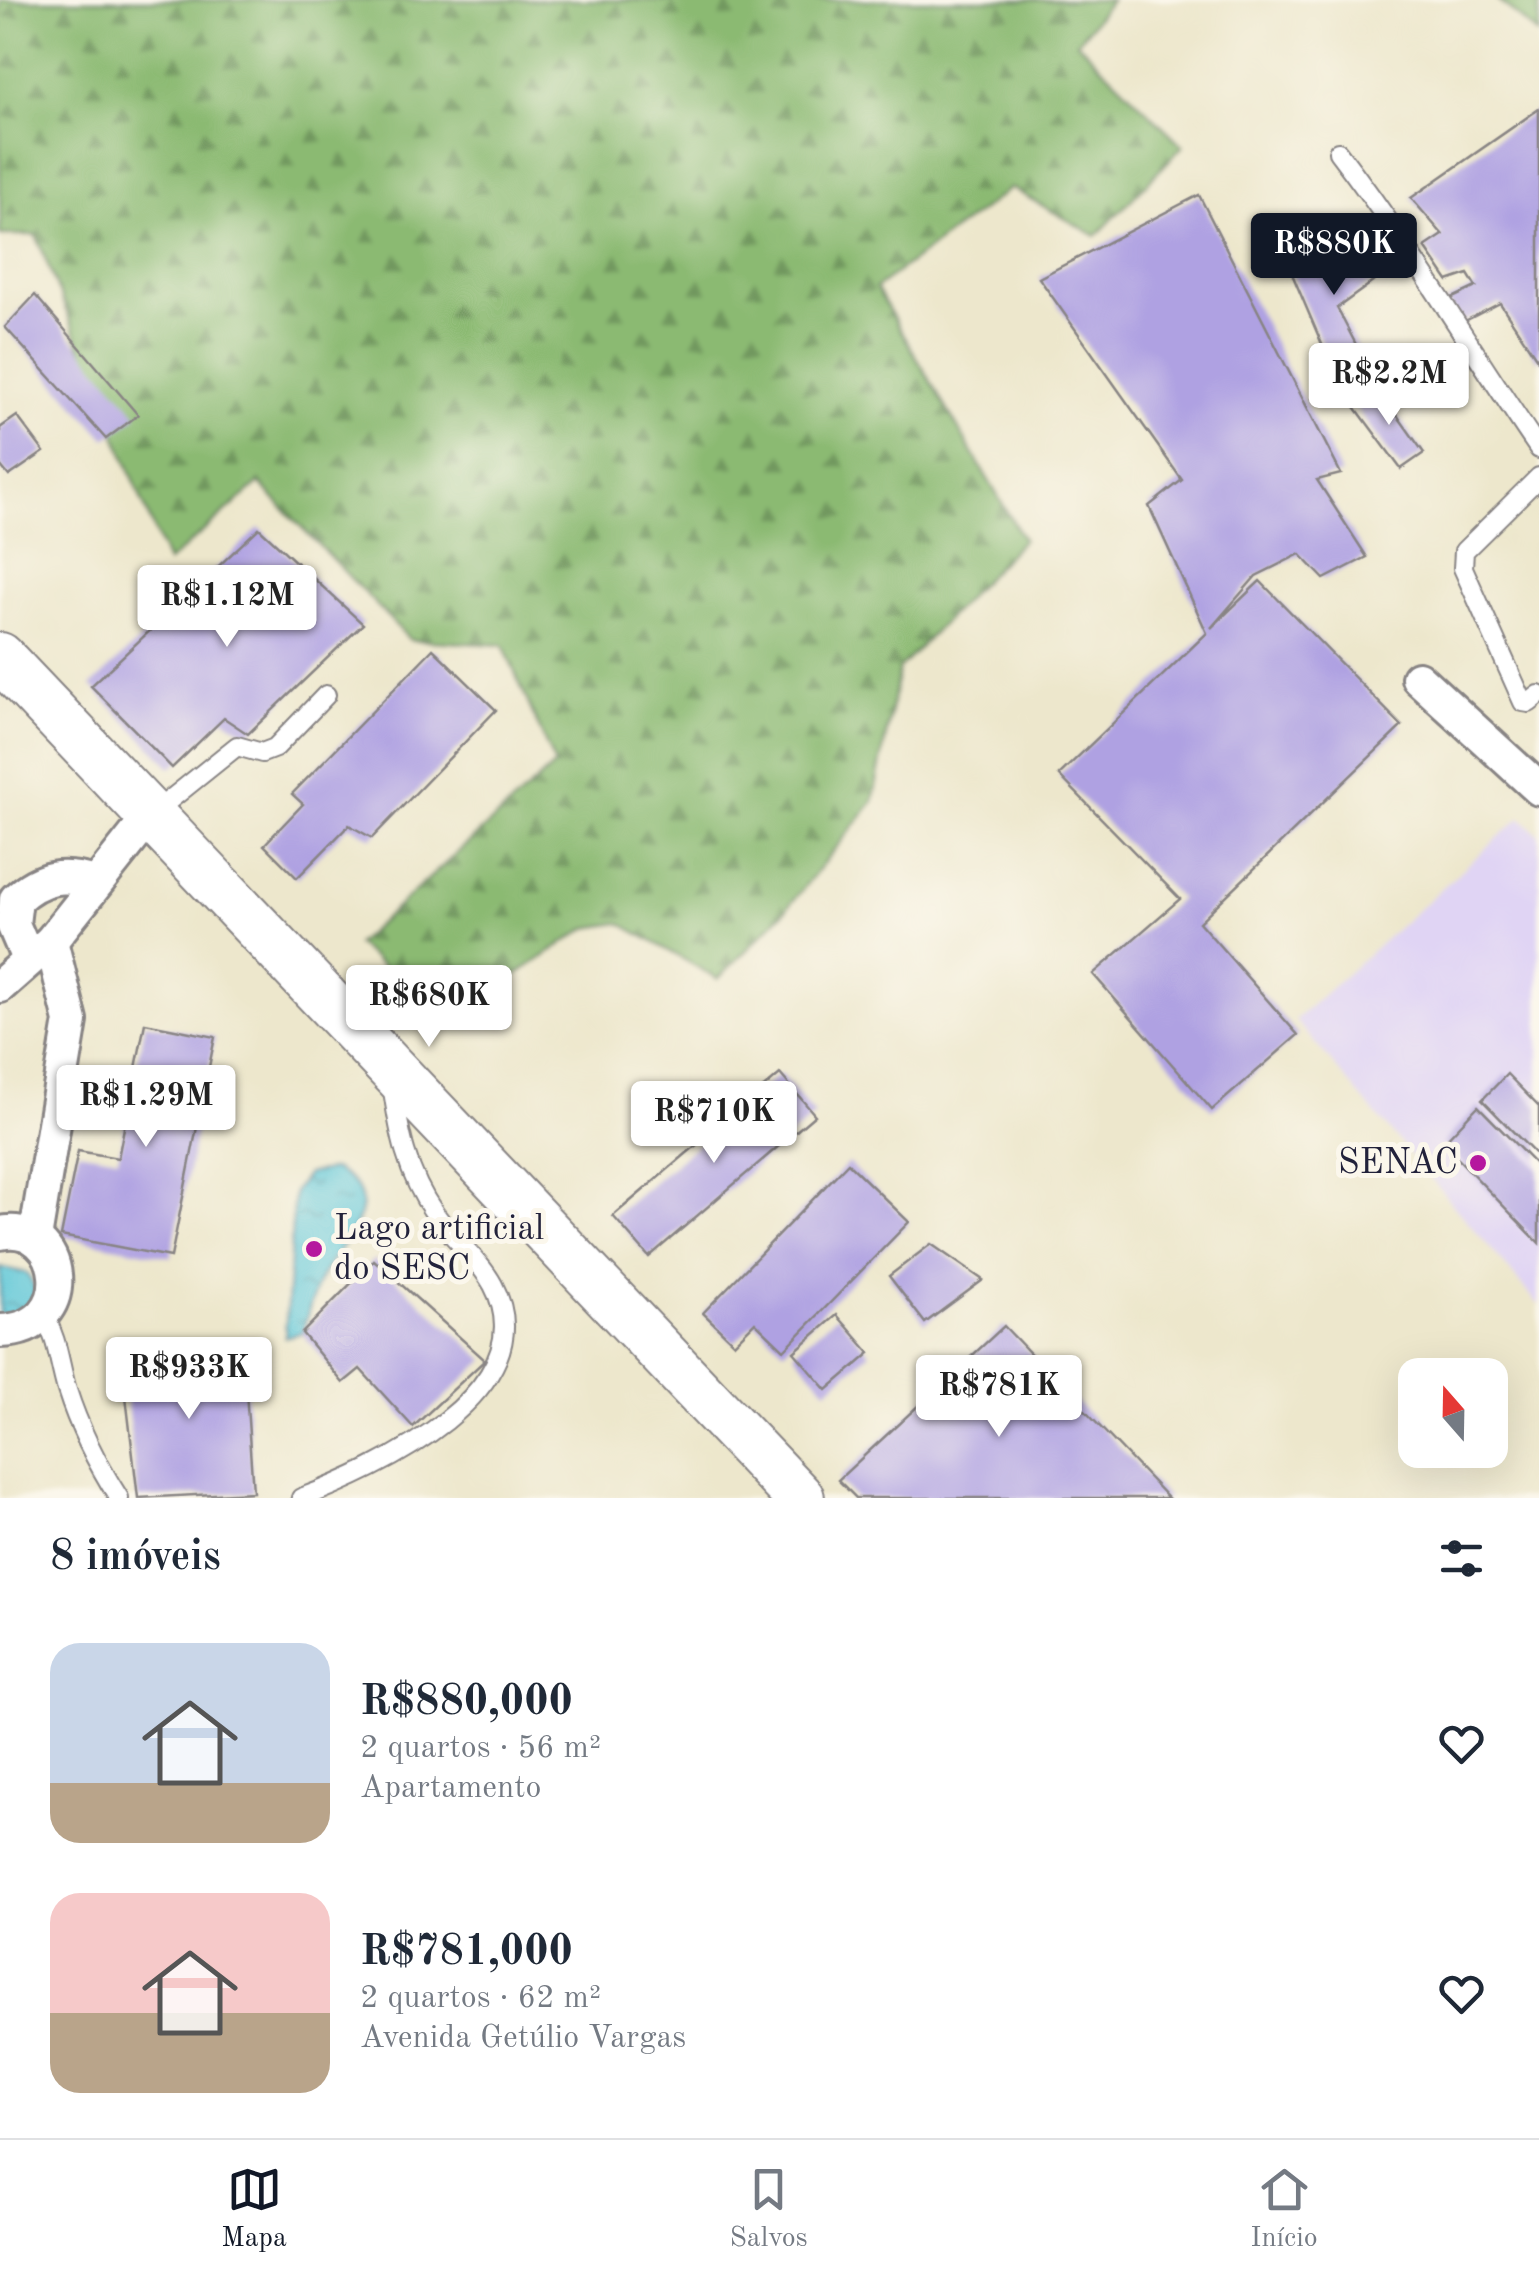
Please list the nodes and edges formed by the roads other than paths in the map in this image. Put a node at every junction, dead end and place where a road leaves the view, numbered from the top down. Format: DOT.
graph roads {
  1 [pos="1338,152"];
  2 [pos="1539,449"];
  3 [pos="1539,477"];
  4 [pos="0,656"];
  5 [pos="1418,678"];
  6 [pos="326,694"];
  7 [pos="1539,695"];
  8 [pos="1539,789"];
  9 [pos="152,815"];
  10 [pos="95,883"];
  11 [pos="8,894"];
  12 [pos="40,950"];
  13 [pos="0,986"];
  14 [pos="389,1064"];
  15 [pos="0,1232"];
  16 [pos="35,1239"];
  17 [pos="44,1314"];
  18 [pos="0,1331"];
  19 [pos="119,1498"];
  20 [pos="302,1498"];
  21 [pos="800,1498"];
  1 -- 2 [label="lane"];
  3 -- 7 [label="lane"];
  4 -- 9 [label="street"];
  5 -- 8 [label="street"];
  6 -- 9 [label="lane"];
  9 -- 10 [label="street"];
  9 -- 14 [label="street"];
  10 -- 11 [label="street"];
  10 -- 12 [label="street"];
  11 -- 12 [label="street"];
  12 -- 13 [label="street"];
  12 -- 16 [label="street"];
  14 -- 20 [label="lane"];
  14 -- 21 [label="street"];
  15 -- 16 [label="street"];
  16 -- 17 [label="street"];
  17 -- 18 [label="street"];
  17 -- 19 [label="lane"];
}
